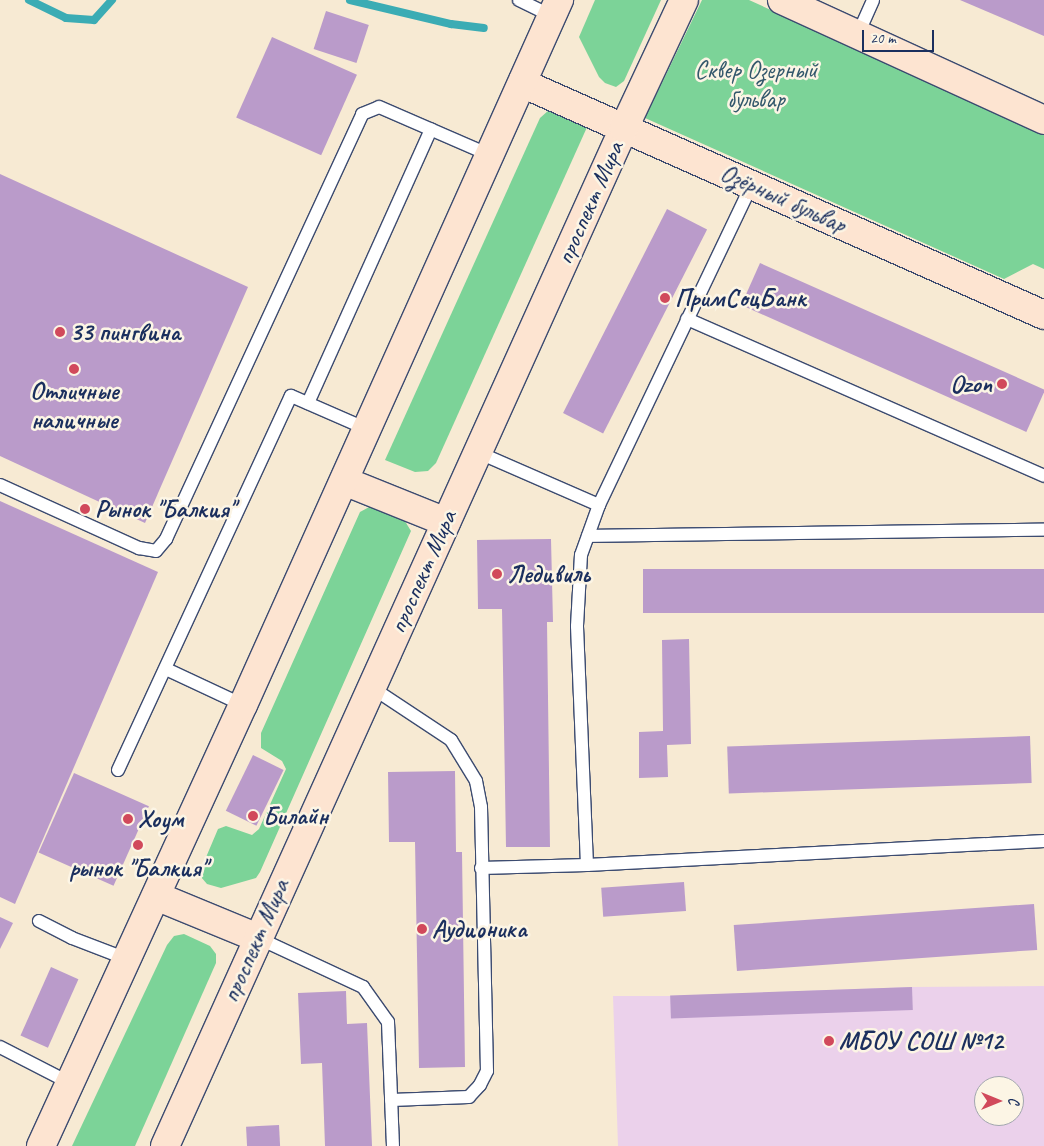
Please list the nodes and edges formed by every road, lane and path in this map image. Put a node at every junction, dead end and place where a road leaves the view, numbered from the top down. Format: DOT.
graph roads {
  1 [pos="519,0"];
  2 [pos="684,0"];
  3 [pos="782,0"];
  4 [pos="873,0"];
  5 [pos="556,8"];
  6 [pos="858,34"];
  7 [pos="522,83"];
  8 [pos="1044,120"];
  9 [pos="624,128"];
  10 [pos="431,129"];
  11 [pos="490,155"];
  12 [pos="752,184"];
  13 [pos="1044,315"];
  14 [pos="688,319"];
  15 [pos="308,403"];
  16 [pos="367,429"];
  17 [pos="477,452"];
  18 [pos="1044,476"];
  19 [pos="344,481"];
  20 [pos="0,485"];
  21 [pos="599,505"];
  22 [pos="446,522"];
  23 [pos="1044,530"];
  24 [pos="588,536"];
  25 [pos="166,669"];
  26 [pos="371,687"];
  27 [pos="243,705"];
  28 [pos="118,770"];
  29 [pos="1044,841"];
  30 [pos="587,866"];
  31 [pos="481,868"];
  32 [pos="156,896"];
  33 [pos="39,921"];
  34 [pos="258,938"];
  35 [pos="127,959"];
  36 [pos="0,1047"];
  37 [pos="70,1082"];
  38 [pos="391,1100"];
  39 [pos="41,1146"];
  40 [pos="165,1146"];
  41 [pos="393,1146"];
  1 -- 5 [label="lane"];
  2 -- 9 [label="street, проспект Мира"];
  3 -- 6 [label="street"];
  4 -- 6 [label="lane"];
  5 -- 7 [label="street"];
  6 -- 8 [label="street"];
  7 -- 9 [label="street, Озёрный бульвар"];
  7 -- 11 [label="street"];
  9 -- 12 [label="street, Озёрный бульвар"];
  9 -- 17 [label="street, проспект Мира"];
  10 -- 11 [label="lane"];
  10 -- 15 [label="lane"];
  10 -- 20 [label="lane"];
  11 -- 16 [label="street"];
  12 -- 13 [label="street, Озёрный бульвар"];
  12 -- 14 [label="lane"];
  14 -- 18 [label="lane"];
  14 -- 21 [label="lane"];
  15 -- 16 [label="lane"];
  15 -- 25 [label="lane"];
  16 -- 19 [label="street"];
  17 -- 21 [label="lane"];
  17 -- 22 [label="street, проспект Мира"];
  19 -- 22 [label="street"];
  19 -- 27 [label="street"];
  21 -- 24 [label="lane"];
  22 -- 26 [label="street, проспект Мира"];
  23 -- 24 [label="lane"];
  24 -- 30 [label="lane"];
  25 -- 27 [label="lane"];
  25 -- 28 [label="lane"];
  26 -- 31 [label="lane"];
  26 -- 34 [label="street, проспект Мира"];
  27 -- 32 [label="street"];
  29 -- 30 [label="lane"];
  30 -- 31 [label="lane"];
  31 -- 38 [label="lane"];
  32 -- 34 [label="street"];
  32 -- 35 [label="street"];
  33 -- 35 [label="lane"];
  34 -- 38 [label="lane"];
  34 -- 40 [label="street, проспект Мира"];
  35 -- 37 [label="street"];
  36 -- 37 [label="lane"];
  37 -- 39 [label="street"];
  38 -- 41 [label="lane"];
}
